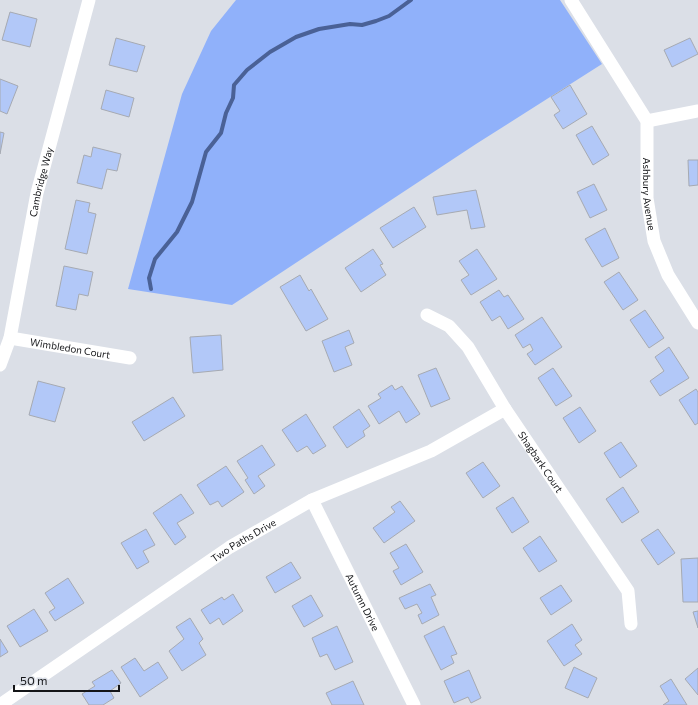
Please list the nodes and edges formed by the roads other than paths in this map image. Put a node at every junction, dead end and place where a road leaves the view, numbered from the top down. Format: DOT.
graph roads {
  1 [pos="89,0"];
  2 [pos="571,0"];
  3 [pos="698,110"];
  4 [pos="647,121"];
  5 [pos="427,315"];
  6 [pos="698,323"];
  7 [pos="10,338"];
  8 [pos="130,358"];
  9 [pos="0,365"];
  10 [pos="505,409"];
  11 [pos="312,500"];
  12 [pos="631,624"];
  13 [pos="0,705"];
  14 [pos="414,705"];
  1 -- 7 [label="street, Cambridge Way"];
  2 -- 4 [label="street"];
  3 -- 4 [label="street"];
  4 -- 6 [label="street, Ashbury Avenue"];
  5 -- 10 [label="street, Shagbark Court"];
  7 -- 8 [label="street, Wimbledon Court"];
  7 -- 9 [label="street, Cambridge Way"];
  10 -- 11 [label="street, Two Paths Drive"];
  10 -- 12 [label="street, Shagbark Court"];
  11 -- 13 [label="street, Two Paths Drive"];
  11 -- 14 [label="street, Autumn Drive"];
}
